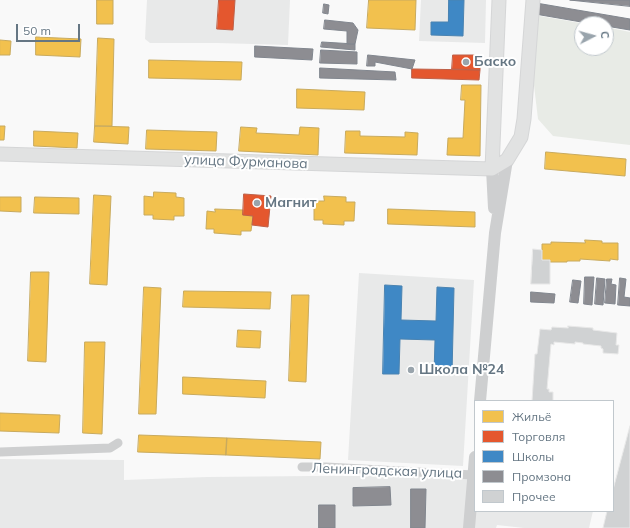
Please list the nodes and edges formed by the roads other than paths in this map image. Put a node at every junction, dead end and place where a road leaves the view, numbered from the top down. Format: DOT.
graph roads {
  1 [pos="499,0"];
  2 [pos="533,0"];
  3 [pos="0,154"];
  4 [pos="507,160"];
  5 [pos="492,169"];
  6 [pos="494,233"];
  7 [pos="480,400"];
  8 [pos="118,443"];
  9 [pos="0,452"];
  10 [pos="474,466"];
  11 [pos="302,467"];
  12 [pos="473,475"];
  13 [pos="470,528"];
  1 -- 5 [label="main road"];
  2 -- 4 [label="main road"];
  3 -- 5 [label="main road, улица Фурманова"];
  4 -- 5 [label="main road"];
  4 -- 6 [label="street"];
  5 -- 6 [label="street"];
  6 -- 7 [label="street"];
  8 -- 9 [label="street"];
  10 -- 12 [label="street"];
  11 -- 12 [label="street, Ленинградская улица"];
  12 -- 13 [label="street"];
}
